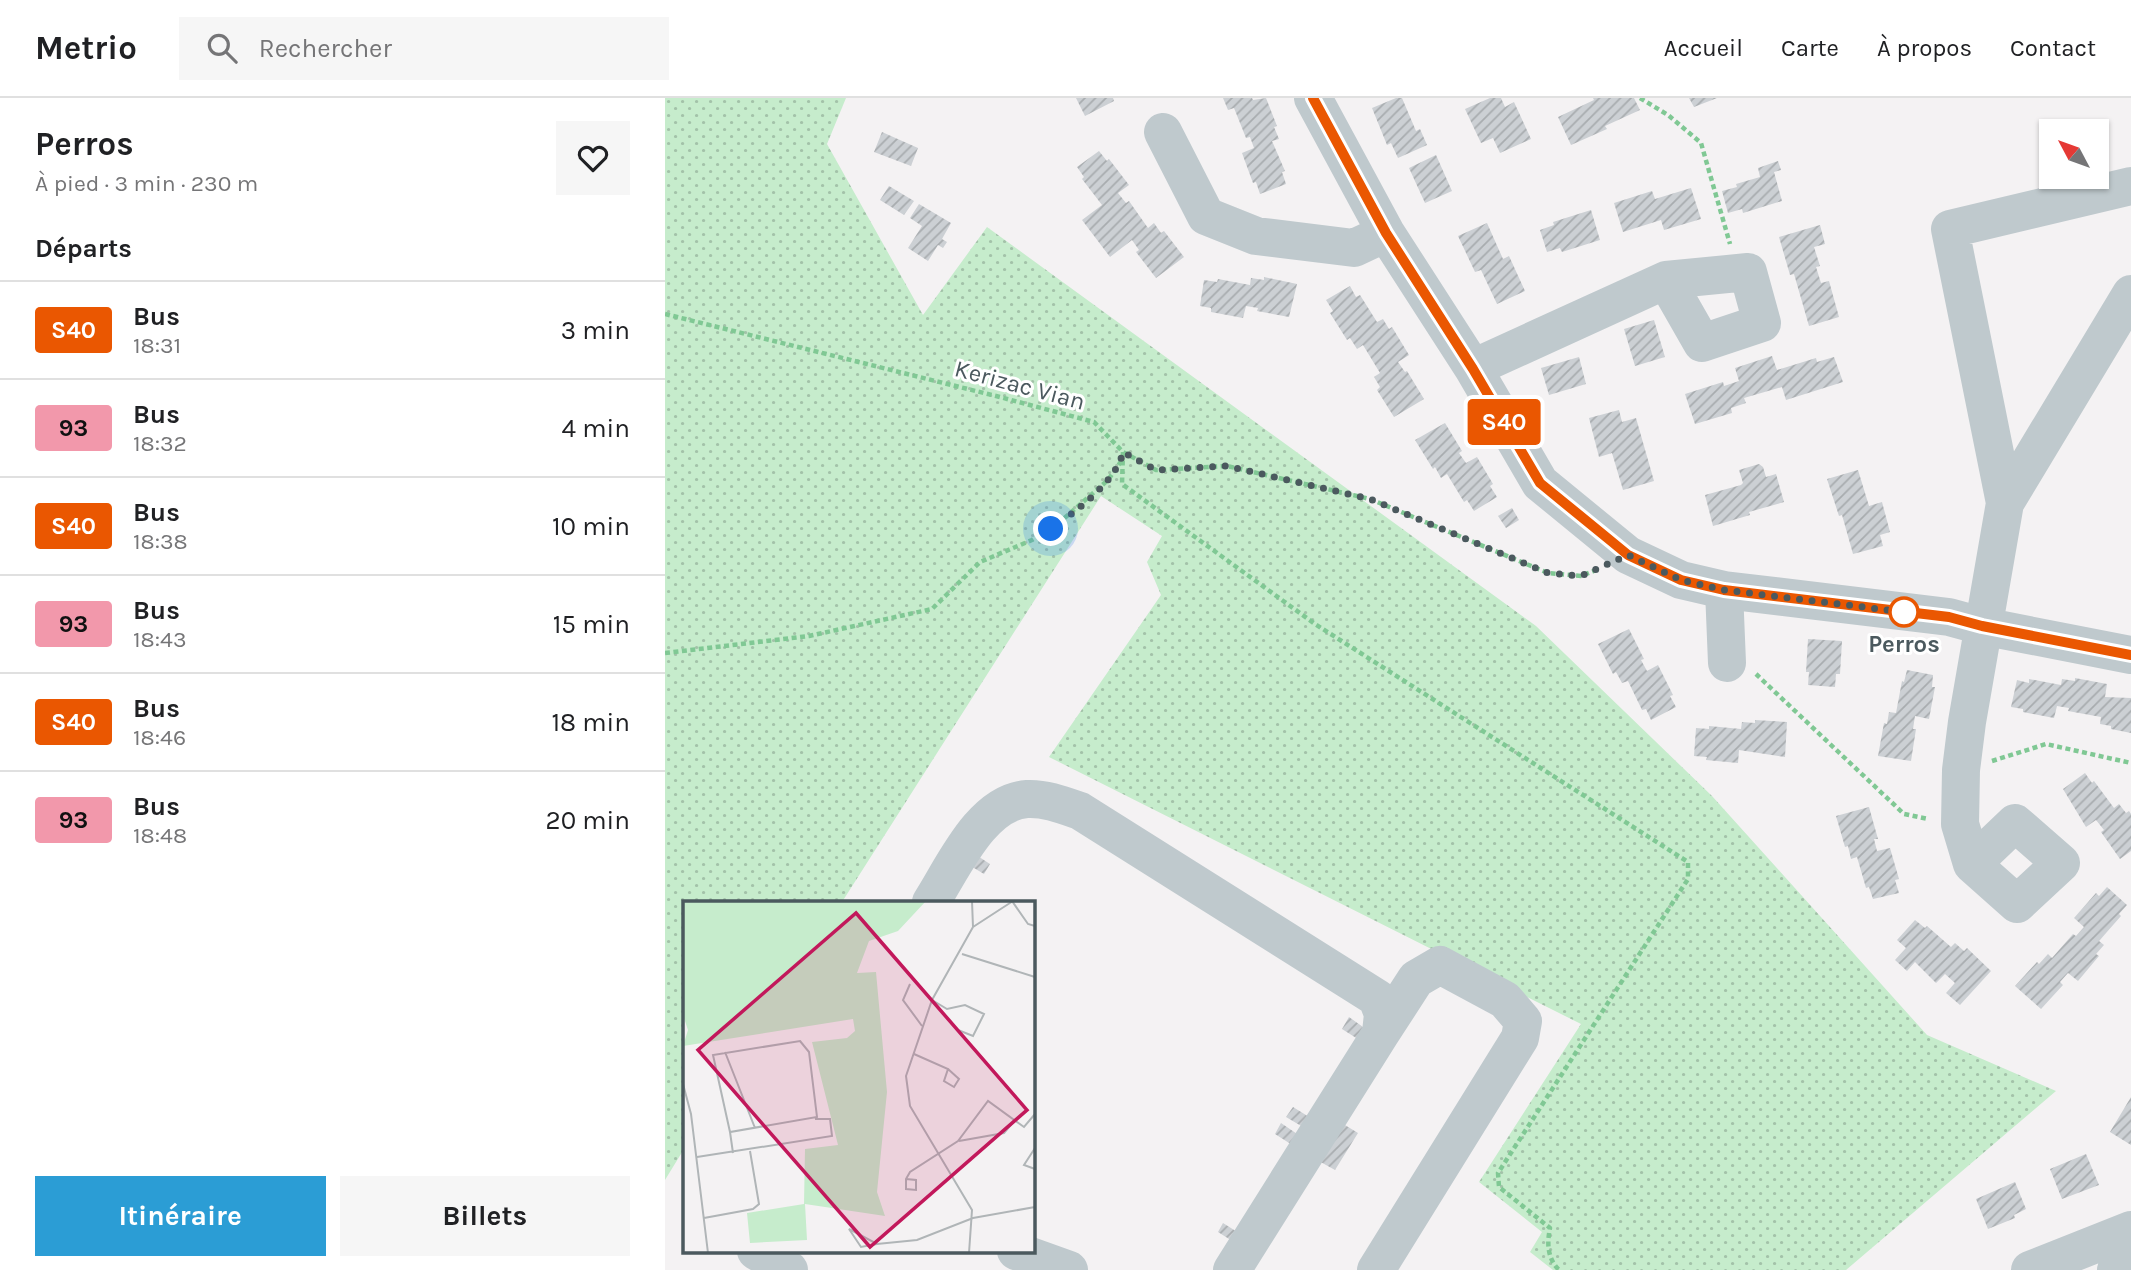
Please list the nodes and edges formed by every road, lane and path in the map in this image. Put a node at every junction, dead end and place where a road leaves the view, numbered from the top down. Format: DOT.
graph roads {
  1 [pos="1313,98"];
  2 [pos="1640,98"];
  3 [pos="1163,132"];
  4 [pos="2129,196"];
  5 [pos="1386,233"];
  6 [pos="1739,274"];
  7 [pos="1666,280"];
  8 [pos="2131,294"];
  9 [pos="665,314"];
  10 [pos="1473,369"];
  11 [pos="1123,452"];
  12 [pos="2005,503"];
  13 [pos="1628,555"];
  14 [pos="1724,590"];
  15 [pos="1982,626"];
  16 [pos="665,653"];
  17 [pos="2131,655"];
  18 [pos="1727,663"];
  19 [pos="2131,763"];
  20 [pos="1961,770"];
  21 [pos="1960,824"];
  22 [pos="1972,863"];
  23 [pos="932,901"];
  24 [pos="1381,1033"];
  25 [pos="2131,1230"];
  26 [pos="2131,1246"];
  27 [pos="758,1252"];
  28 [pos="1019,1252"];
  29 [pos="789,1270"];
  30 [pos="1069,1270"];
  31 [pos="1232,1270"];
  32 [pos="1376,1270"];
  33 [pos="1559,1270"];
  34 [pos="2030,1270"];
  35 [pos="2116,1270"];
  1 -- 5 [label="street"];
  2 -- 6 [label="path"];
  3 -- 5 [label="street"];
  4 -- 12 [label="street"];
  5 -- 10 [label="street"];
  6 -- 7 [label="street"];
  6 -- 7 [label="street"];
  7 -- 10 [label="street"];
  8 -- 12 [label="street"];
  9 -- 11 [label="path, Kerizac Vian"];
  10 -- 13 [label="street"];
  11 -- 13 [label="path, Kerizac Vian"];
  11 -- 16 [label="path"];
  11 -- 33 [label="path"];
  12 -- 15 [label="street"];
  13 -- 14 [label="street"];
  14 -- 15 [label="street"];
  14 -- 18 [label="street"];
  15 -- 17 [label="street"];
  15 -- 20 [label="street"];
  18 -- 21 [label="path"];
  19 -- 20 [label="path"];
  20 -- 21 [label="street"];
  21 -- 22 [label="street"];
  23 -- 24 [label="street"];
  24 -- 31 [label="street"];
  24 -- 32 [label="street"];
  25 -- 34 [label="street"];
  26 -- 35 [label="street"];
  27 -- 29 [label="street"];
  28 -- 30 [label="street"];
}
